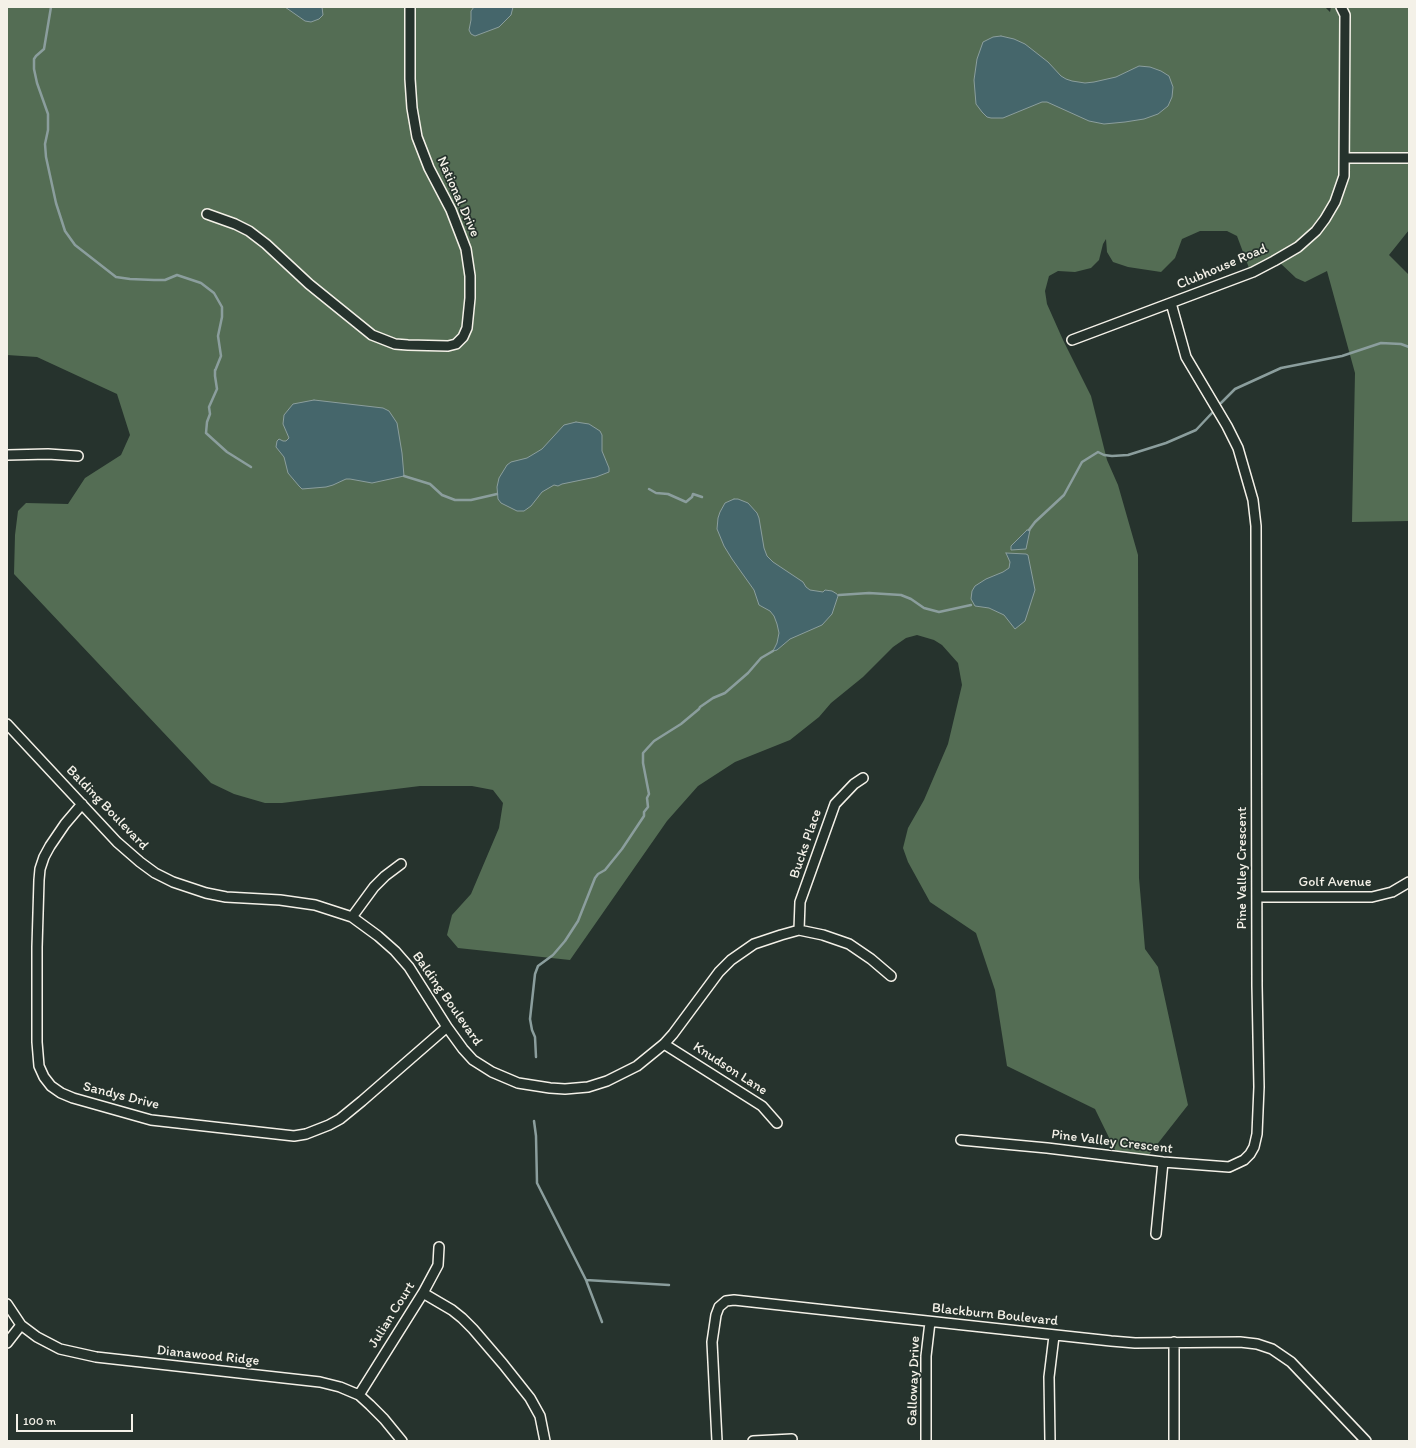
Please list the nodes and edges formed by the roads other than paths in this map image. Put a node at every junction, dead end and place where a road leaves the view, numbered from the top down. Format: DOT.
graph roads {
  1 [pos="410,7"];
  2 [pos="1341,7"];
  3 [pos="1345,158"];
  4 [pos="1409,158"];
  5 [pos="207,214"];
  6 [pos="1171,303"];
  7 [pos="1072,340"];
  8 [pos="7,455"];
  9 [pos="78,456"];
  10 [pos="7,724"];
  11 [pos="863,778"];
  12 [pos="82,804"];
  13 [pos="401,864"];
  14 [pos="1409,882"];
  15 [pos="1257,897"];
  16 [pos="352,917"];
  17 [pos="799,930"];
  18 [pos="891,976"];
  19 [pos="447,1027"];
  20 [pos="664,1044"];
  21 [pos="777,1123"];
  22 [pos="961,1140"];
  23 [pos="1163,1162"];
  24 [pos="1156,1234"];
  25 [pos="439,1248"];
  26 [pos="423,1293"];
  27 [pos="7,1304"];
  28 [pos="930,1322"];
  29 [pos="22,1325"];
  30 [pos="1054,1336"];
  31 [pos="7,1342"];
  32 [pos="1174,1342"];
  33 [pos="359,1395"];
  34 [pos="792,1439"];
  35 [pos="402,1441"];
  36 [pos="545,1441"];
  37 [pos="717,1441"];
  38 [pos="754,1441"];
  39 [pos="926,1441"];
  40 [pos="1050,1441"];
  41 [pos="1174,1441"];
  42 [pos="1366,1441"];
  1 -- 5 [label="street, National Drive"];
  2 -- 3 [label="street, Clubhouse Road"];
  3 -- 4 [label="street"];
  3 -- 6 [label="street, Clubhouse Road"];
  6 -- 7 [label="street, Clubhouse Road"];
  6 -- 15 [label="street, Pine Valley Crescent"];
  8 -- 9 [label="street"];
  10 -- 12 [label="street, Balding Boulevard"];
  11 -- 17 [label="street, Bucks Place"];
  12 -- 16 [label="street, Balding Boulevard"];
  12 -- 19 [label="street, Sandys Drive"];
  13 -- 16 [label="street"];
  14 -- 15 [label="street, Golf Avenue"];
  15 -- 23 [label="street, Pine Valley Crescent"];
  16 -- 19 [label="street, Balding Boulevard"];
  17 -- 18 [label="street, Balding Boulevard"];
  17 -- 20 [label="street, Balding Boulevard"];
  19 -- 20 [label="street, Balding Boulevard"];
  20 -- 21 [label="street, Knudson Lane"];
  22 -- 23 [label="street, Pine Valley Crescent"];
  23 -- 24 [label="street"];
  25 -- 26 [label="street, Julian Court"];
  26 -- 33 [label="street, Julian Court"];
  26 -- 36 [label="street"];
  27 -- 29 [label="street, Dianawood Ridge"];
  28 -- 30 [label="street, Blackburn Boulevard"];
  28 -- 37 [label="street, Blackburn Boulevard"];
  28 -- 39 [label="street, Galloway Drive"];
  29 -- 31 [label="street"];
  29 -- 33 [label="street, Dianawood Ridge"];
  30 -- 32 [label="street, Blackburn Boulevard"];
  30 -- 40 [label="street"];
  32 -- 41 [label="street"];
  32 -- 42 [label="street, Blackburn Boulevard"];
  33 -- 35 [label="street, Dianawood Ridge"];
  34 -- 38 [label="street"];
}
